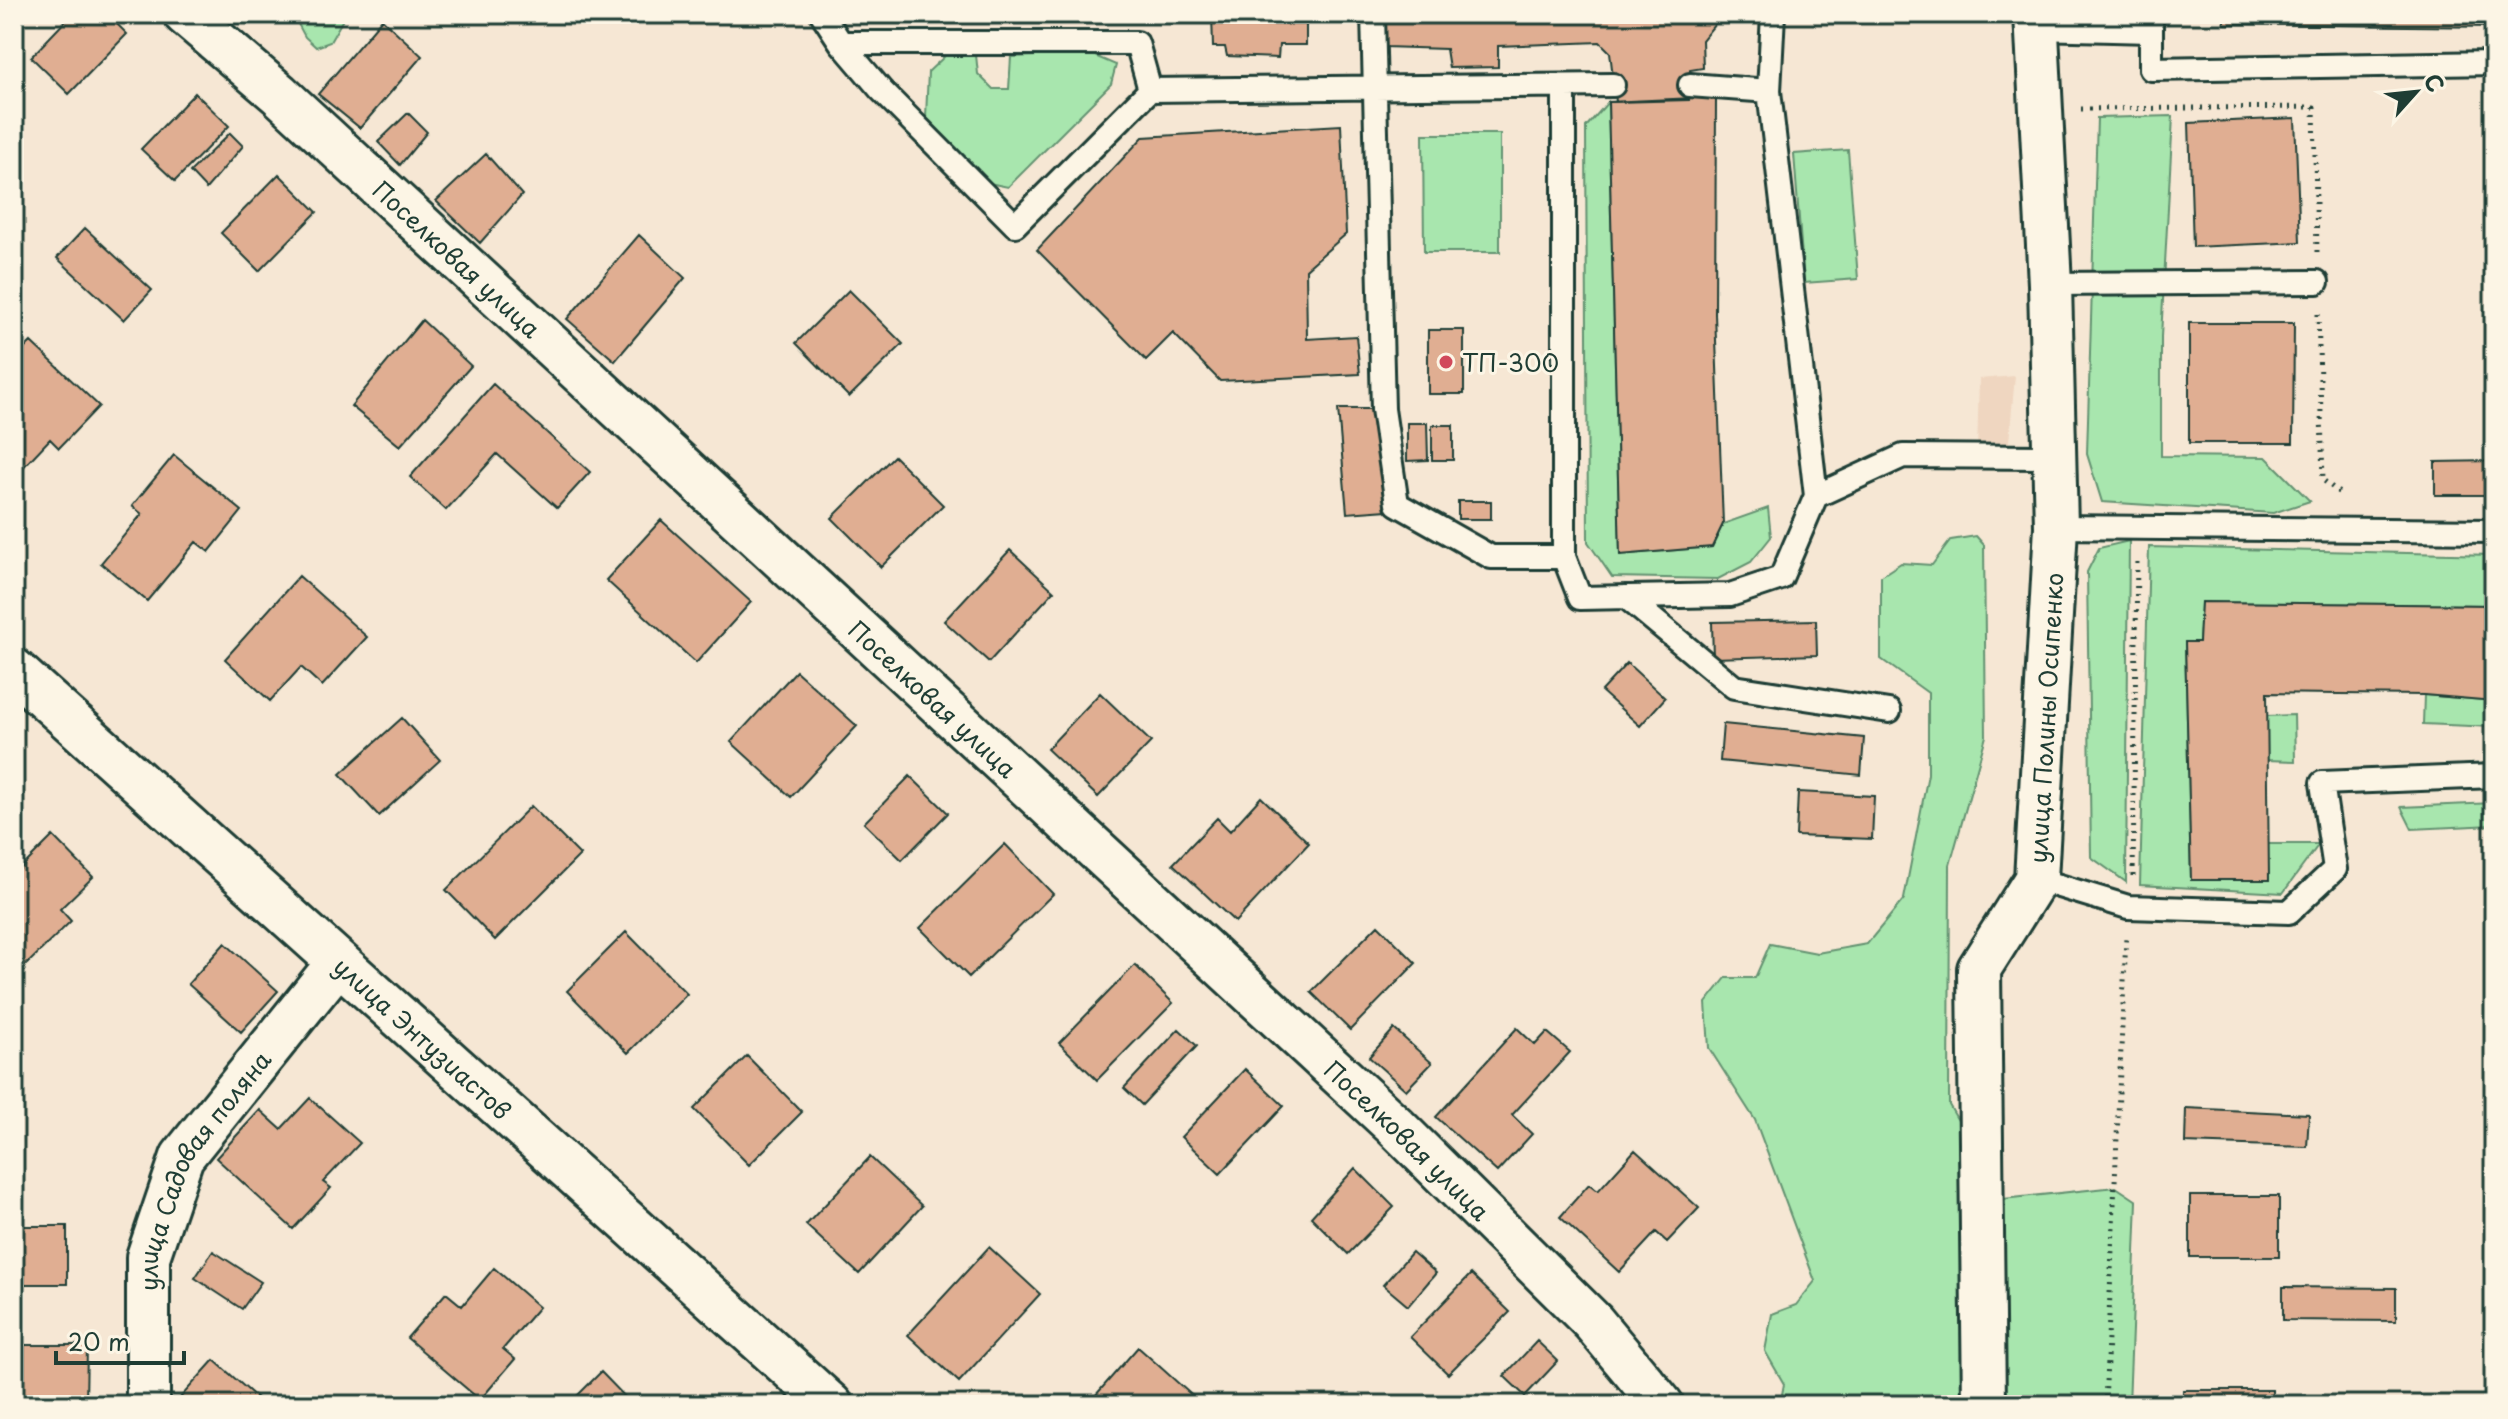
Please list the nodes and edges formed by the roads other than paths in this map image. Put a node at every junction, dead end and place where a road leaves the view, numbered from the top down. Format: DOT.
graph roads {
  1 [pos="185,14"];
  2 [pos="822,14"];
  3 [pos="1373,14"];
  4 [pos="1773,14"];
  5 [pos="2036,21"];
  6 [pos="2151,22"];
  7 [pos="841,43"];
  8 [pos="2494,63"];
  9 [pos="1613,85"];
  10 [pos="1690,85"];
  11 [pos="1564,86"];
  12 [pos="1373,88"];
  13 [pos="1150,90"];
  14 [pos="1769,91"];
  15 [pos="2317,282"];
  16 [pos="2050,284"];
  17 [pos="2054,457"];
  18 [pos="1816,496"];
  19 [pos="2056,527"];
  20 [pos="2494,531"];
  21 [pos="1564,557"];
  22 [pos="1626,597"];
  23 [pos="14,670"];
  24 [pos="1889,711"];
  25 [pos="2494,776"];
  26 [pos="2036,879"];
  27 [pos="337,964"];
  28 [pos="148,1405"];
  29 [pos="831,1405"];
  30 [pos="1662,1405"];
  31 [pos="1984,1405"];
  1 -- 30 [label="street, Поселковая улица"];
  2 -- 7 [label="lane"];
  3 -- 12 [label="lane"];
  4 -- 14 [label="lane"];
  5 -- 6 [label="lane"];
  5 -- 16 [label="street, улица Полины Осипенко"];
  6 -- 8 [label="lane"];
  7 -- 13 [label="lane"];
  7 -- 13 [label="lane"];
  9 -- 11 [label="lane"];
  10 -- 14 [label="lane"];
  11 -- 12 [label="lane"];
  11 -- 21 [label="lane"];
  12 -- 13 [label="lane"];
  12 -- 21 [label="lane"];
  14 -- 18 [label="lane"];
  15 -- 16 [label="lane"];
  16 -- 17 [label="street, улица Полины Осипенко"];
  17 -- 18 [label="lane"];
  17 -- 19 [label="street, улица Полины Осипенко"];
  18 -- 22 [label="lane"];
  19 -- 20 [label="lane"];
  19 -- 26 [label="street, улица Полины Осипенко"];
  21 -- 22 [label="lane"];
  22 -- 24 [label="lane"];
  23 -- 27 [label="street, улица Энтузиастов"];
  25 -- 26 [label="lane"];
  26 -- 31 [label="street, улица Полины Осипенко"];
  27 -- 28 [label="street, улица Садовая поляна"];
  27 -- 29 [label="street, улица Энтузиастов"];
}
